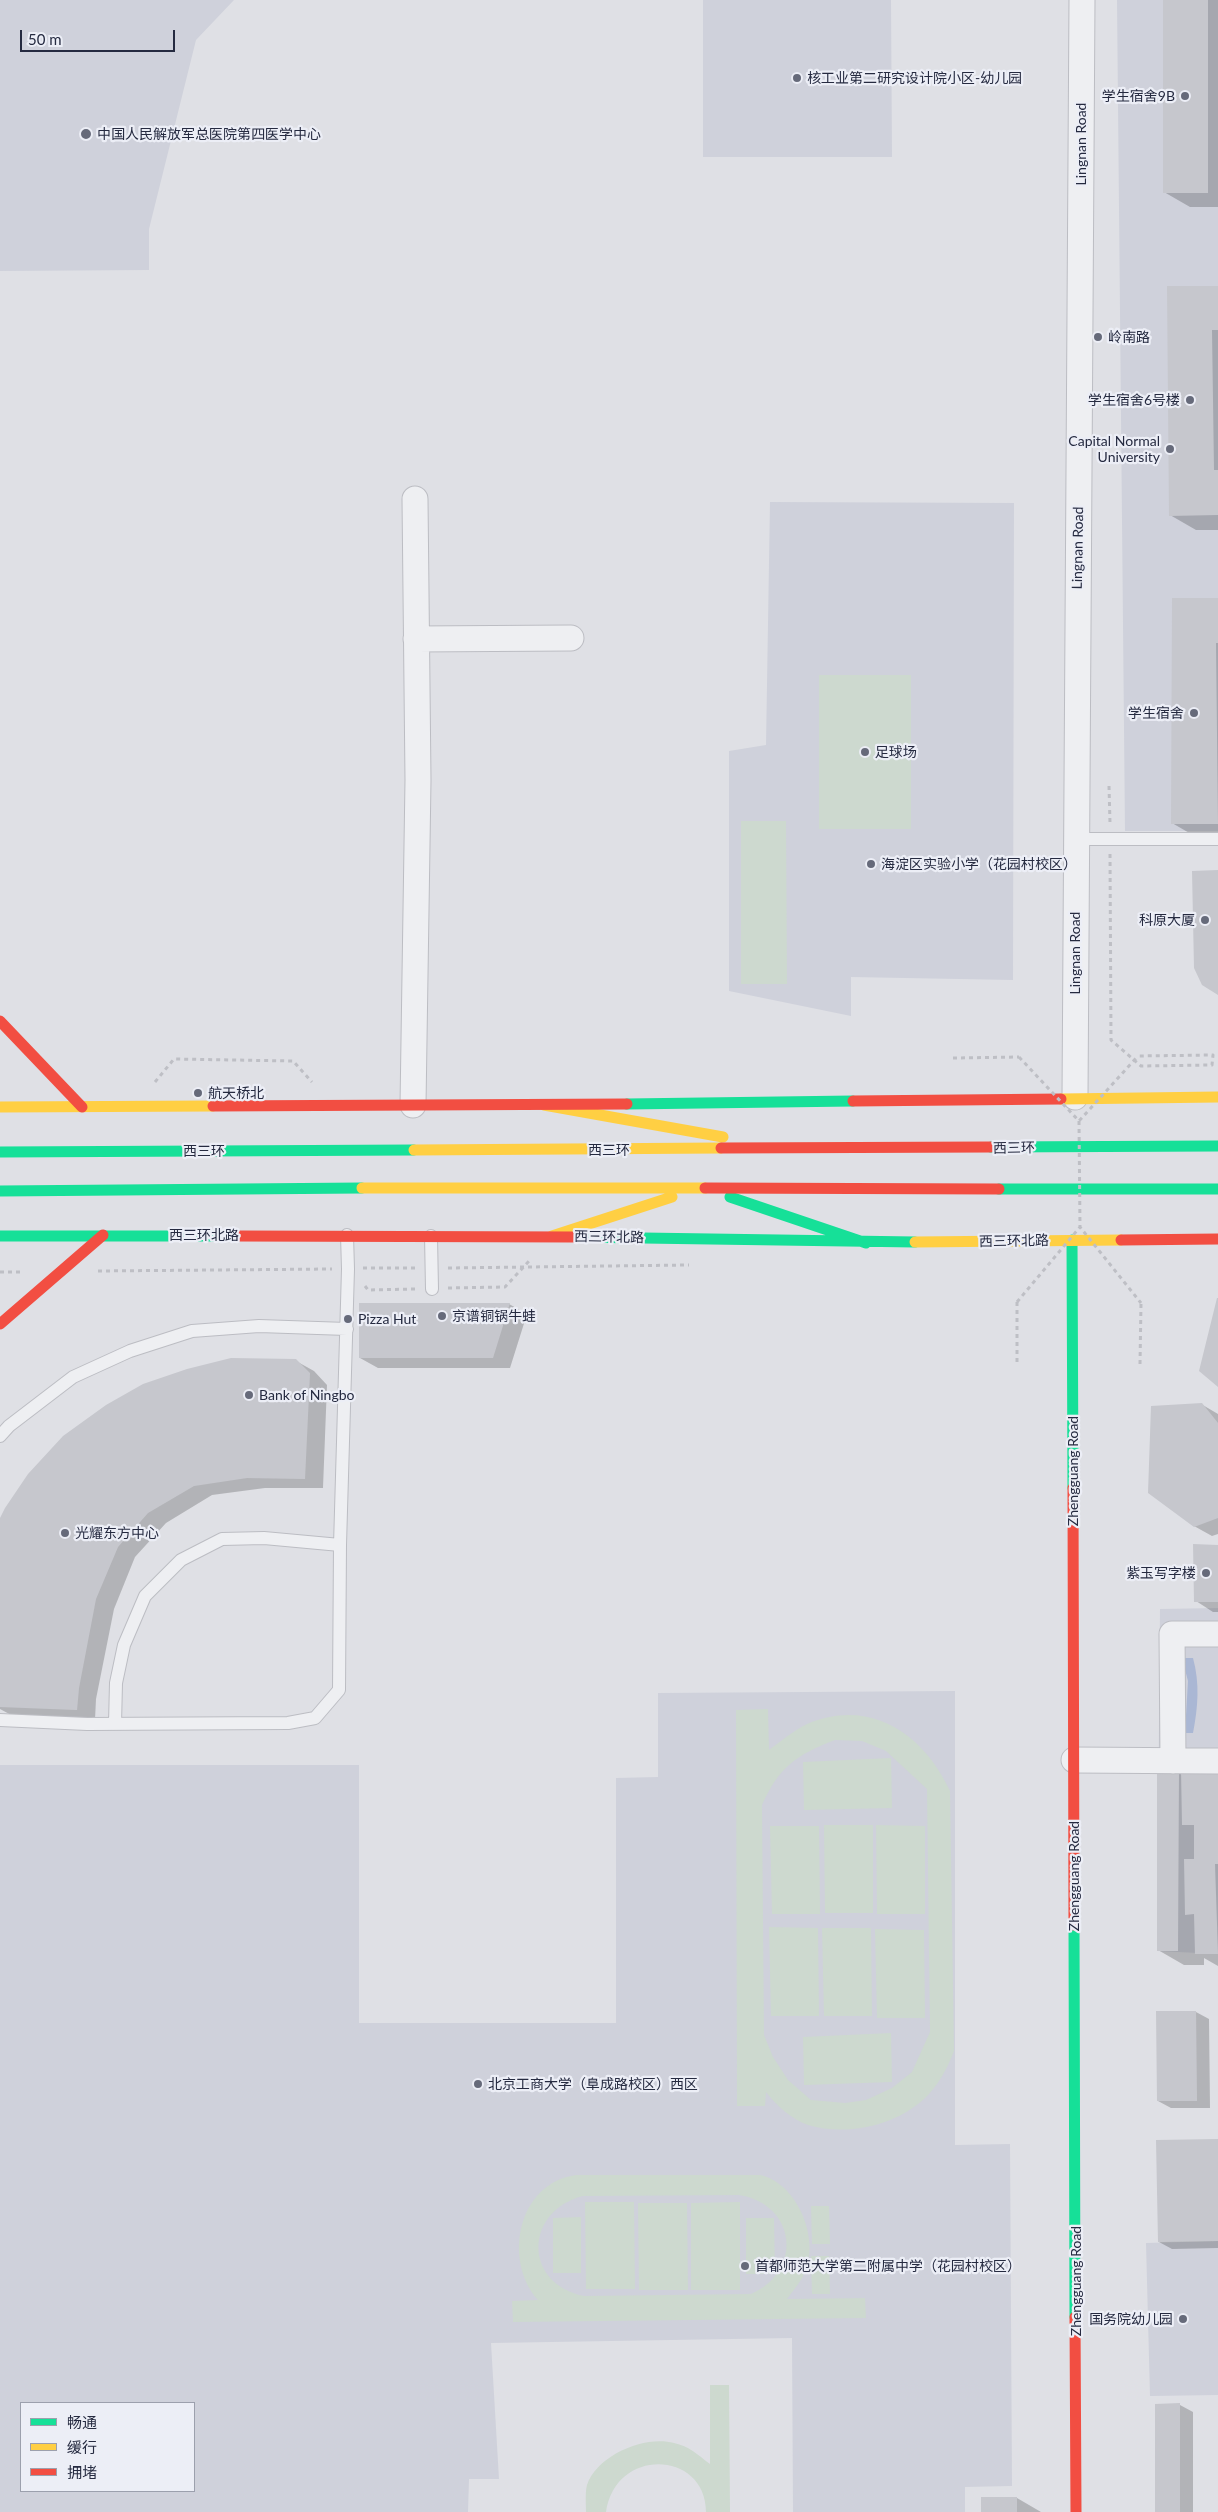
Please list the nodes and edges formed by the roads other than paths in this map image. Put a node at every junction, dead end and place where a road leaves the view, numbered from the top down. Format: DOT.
graph roads {
  1 [pos="1082,0"];
  2 [pos="414,499"];
  3 [pos="571,638"];
  4 [pos="416,639"];
  5 [pos="1075,839"];
  6 [pos="1218,839"];
  7 [pos="0,1021"];
  8 [pos="1218,1096"];
  9 [pos="413,1105"];
  10 [pos="544,1105"];
  11 [pos="82,1107"];
  12 [pos="0,1108"];
  13 [pos="1077,1109"];
  14 [pos="1218,1146"];
  15 [pos="793,1150"];
  16 [pos="0,1152"];
  17 [pos="1218,1189"];
  18 [pos="696,1190"];
  19 [pos="710,1190"];
  20 [pos="0,1191"];
  21 [pos="103,1235"];
  22 [pos="347,1235"];
  23 [pos="0,1236"];
  24 [pos="431,1236"];
  25 [pos="552,1236"];
  26 [pos="1218,1239"];
  27 [pos="1072,1240"];
  28 [pos="866,1243"];
  29 [pos="432,1288"];
  30 [pos="0,1324"];
  31 [pos="347,1329"];
  32 [pos="0,1436"];
  33 [pos="340,1545"];
  34 [pos="1218,1634"];
  35 [pos="0,1720"];
  36 [pos="115,1724"];
  37 [pos="1074,1760"];
  38 [pos="1173,1761"];
  39 [pos="1218,1761"];
  40 [pos="1076,2512"];
  1 -- 5 [label="street, Lingnan Road"];
  2 -- 4 [label="street"];
  3 -- 4 [label="street"];
  4 -- 9 [label="street"];
  5 -- 6 [label="lane"];
  5 -- 13 [label="street, Lingnan Road"];
  7 -- 11 [label="main road"];
  8 -- 13 [label="main road"];
  9 -- 10 [label="main road"];
  9 -- 11 [label="main road"];
  10 -- 13 [label="main road"];
  10 -- 15 [label="main road"];
  11 -- 12 [label="main road"];
  14 -- 15 [label="main road, 西三环"];
  15 -- 16 [label="main road, 西三环"];
  17 -- 19 [label="main road"];
  18 -- 19 [label="main road"];
  18 -- 20 [label="main road"];
  18 -- 25 [label="main road"];
  19 -- 28 [label="main road"];
  21 -- 22 [label="main road, 西三环北路"];
  21 -- 23 [label="main road, 西三环北路"];
  21 -- 30 [label="main road"];
  22 -- 24 [label="main road, 西三环北路"];
  22 -- 31 [label="lane"];
  24 -- 25 [label="main road, 西三环北路"];
  24 -- 29 [label="lane"];
  25 -- 28 [label="main road, 西三环北路"];
  26 -- 27 [label="main road, 西三环北路"];
  27 -- 28 [label="main road, 西三环北路"];
  27 -- 37 [label="main road, Zhengguang Road"];
  31 -- 32 [label="lane"];
  31 -- 33 [label="lane"];
  33 -- 36 [label="lane"];
  33 -- 36 [label="lane"];
  34 -- 38 [label="street"];
  35 -- 36 [label="lane"];
  37 -- 38 [label="street"];
  37 -- 40 [label="main road, Zhengguang Road"];
  38 -- 39 [label="street"];
}
